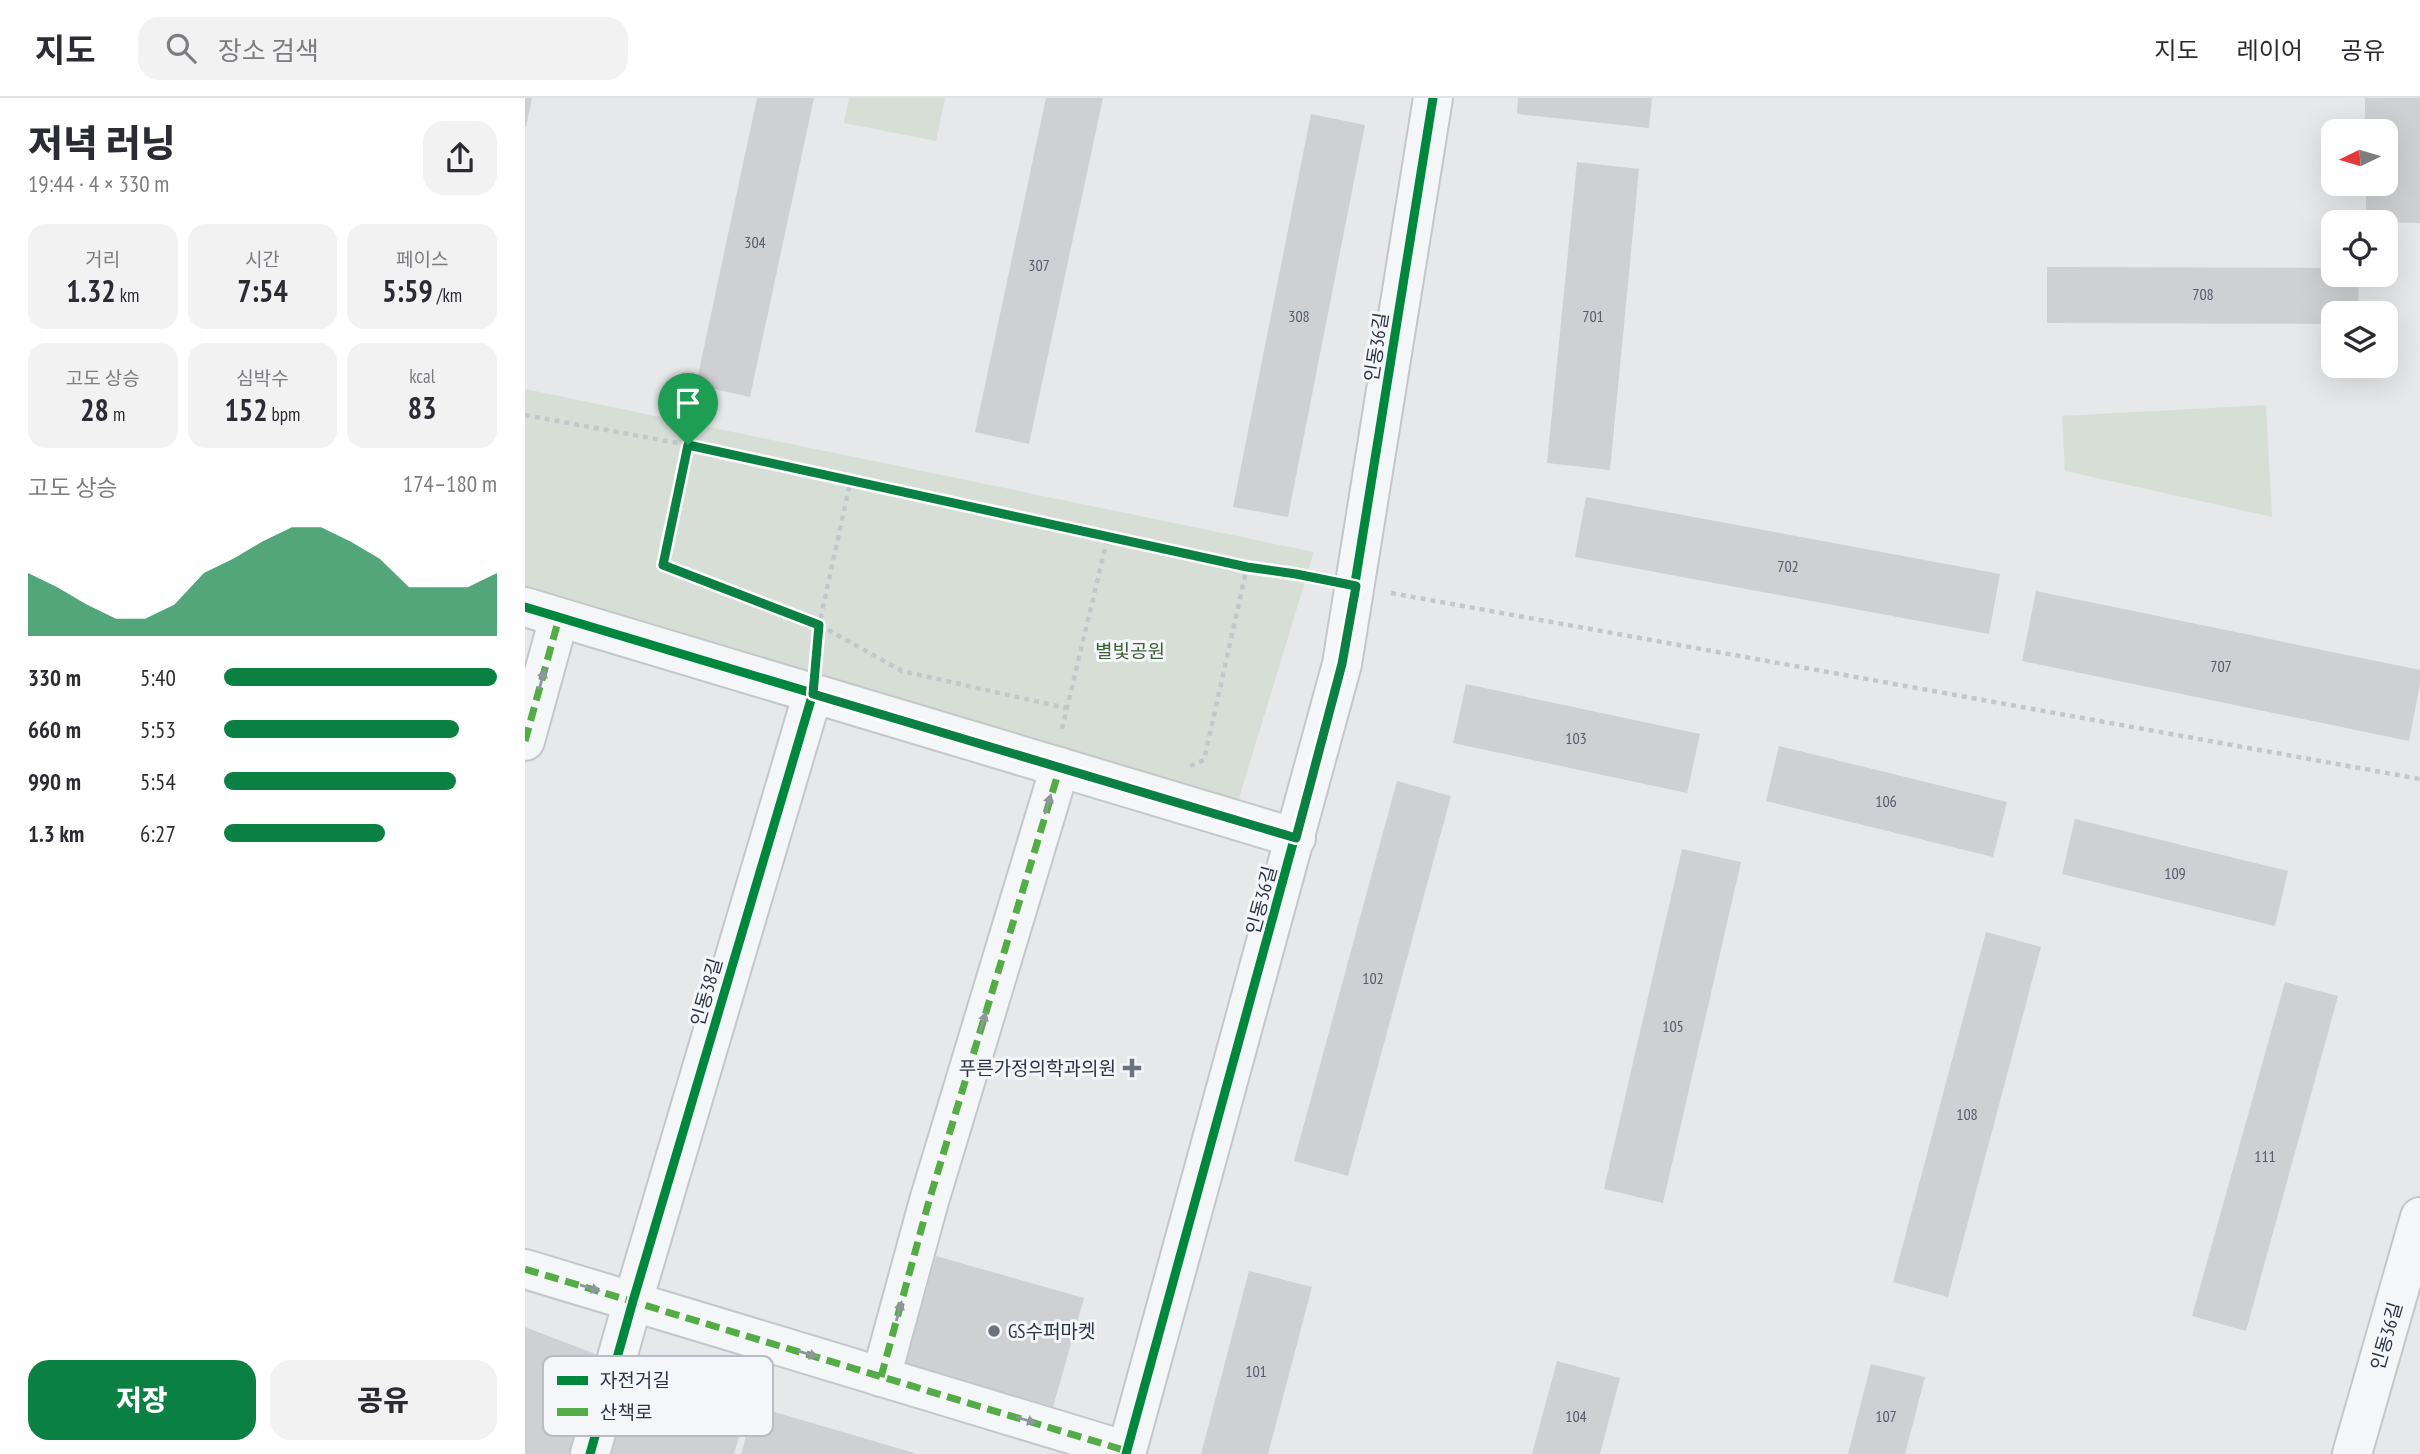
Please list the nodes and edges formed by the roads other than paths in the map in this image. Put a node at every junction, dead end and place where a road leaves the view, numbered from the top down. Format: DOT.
graph roads {
  1 [pos="1433,98"];
  2 [pos="542,612"];
  3 [pos="813,694"];
  4 [pos="525,741"];
  5 [pos="1060,750"];
  6 [pos="1296,838"];
  7 [pos="2420,1217"];
  8 [pos="525,1269"];
  9 [pos="633,1301"];
  10 [pos="618,1356"];
  11 [pos="881,1377"];
  12 [pos="595,1436"];
  13 [pos="1126,1453"];
  14 [pos="590,1454"];
  15 [pos="2351,1454"];
  1 -- 6 [label="street, 인동36길"];
  2 -- 3 [label="street"];
  4 -- 2 [label="street, one-way"];
  3 -- 5 [label="street"];
  3 -- 9 [label="street, 인동38길"];
  5 -- 6 [label="street"];
  11 -- 5 [label="street, one-way"];
  6 -- 13 [label="street, 인동36길"];
  7 -- 15 [label="street, 인동36길"];
  8 -- 9 [label="street, one-way"];
  9 -- 10 [label="street"];
  9 -- 11 [label="street, one-way"];
  11 -- 13 [label="street, one-way"];
  12 -- 14 [label="street"];
}
